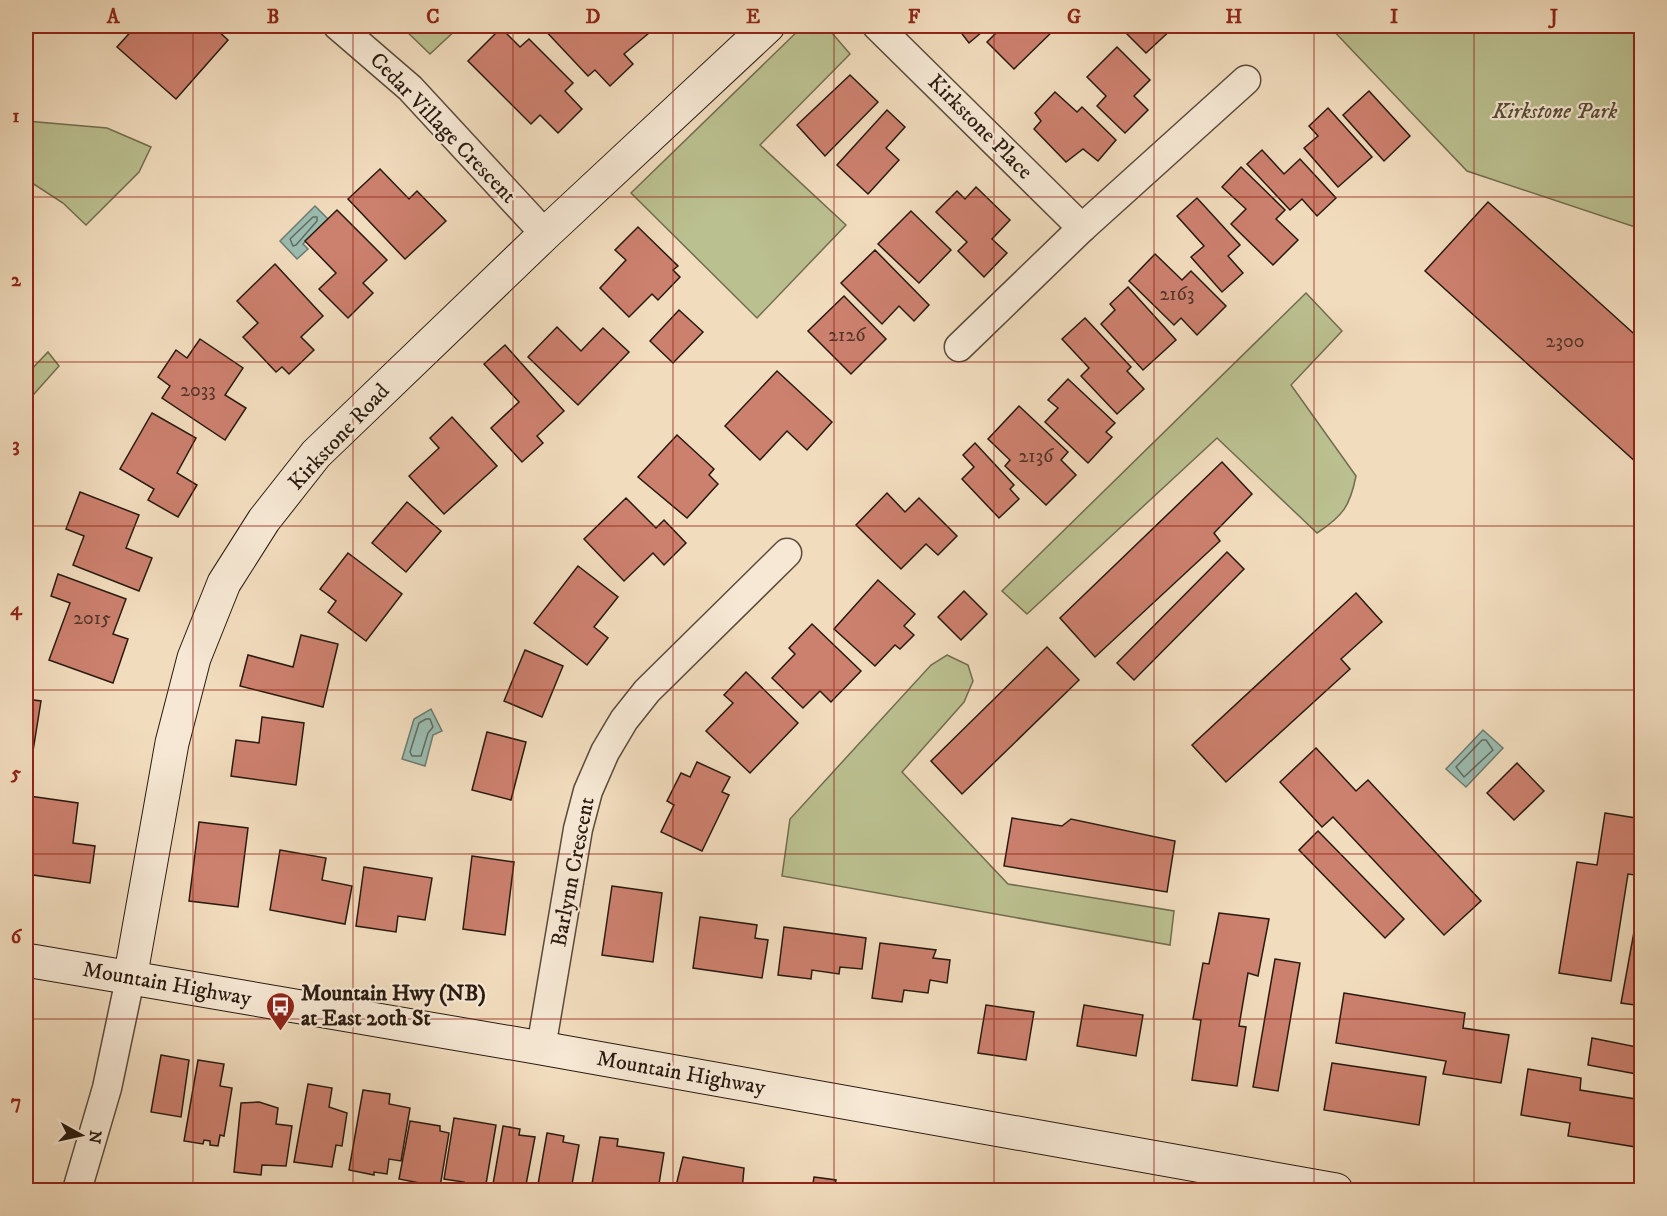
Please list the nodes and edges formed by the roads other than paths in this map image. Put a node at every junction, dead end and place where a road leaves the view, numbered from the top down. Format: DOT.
graph roads {
  1 [pos="338,26"];
  2 [pos="768,26"];
  3 [pos="877,26"];
  4 [pos="1246,80"];
  5 [pos="1082,228"];
  6 [pos="545,234"];
  7 [pos="959,347"];
  8 [pos="786,553"];
  9 [pos="26,960"];
  10 [pos="130,978"];
  11 [pos="541,1048"];
  12 [pos="1254,1183"];
  13 [pos="77,1191"];
  14 [pos="1336,1191"];
  1 -- 6 [label="street, Cedar Village Crescent"];
  2 -- 6 [label="main road, Kirkstone Road"];
  3 -- 5 [label="street, Kirkstone Place"];
  4 -- 5 [label="street"];
  5 -- 7 [label="street"];
  6 -- 10 [label="main road, Kirkstone Road"];
  8 -- 11 [label="street, Barlynn Crescent"];
  9 -- 10 [label="main road, Mountain Highway"];
  10 -- 11 [label="main road, Mountain Highway"];
  10 -- 13 [label="street"];
  11 -- 12 [label="main road, Mountain Highway"];
  12 -- 14 [label="main road, Mountain Highway"];
}
